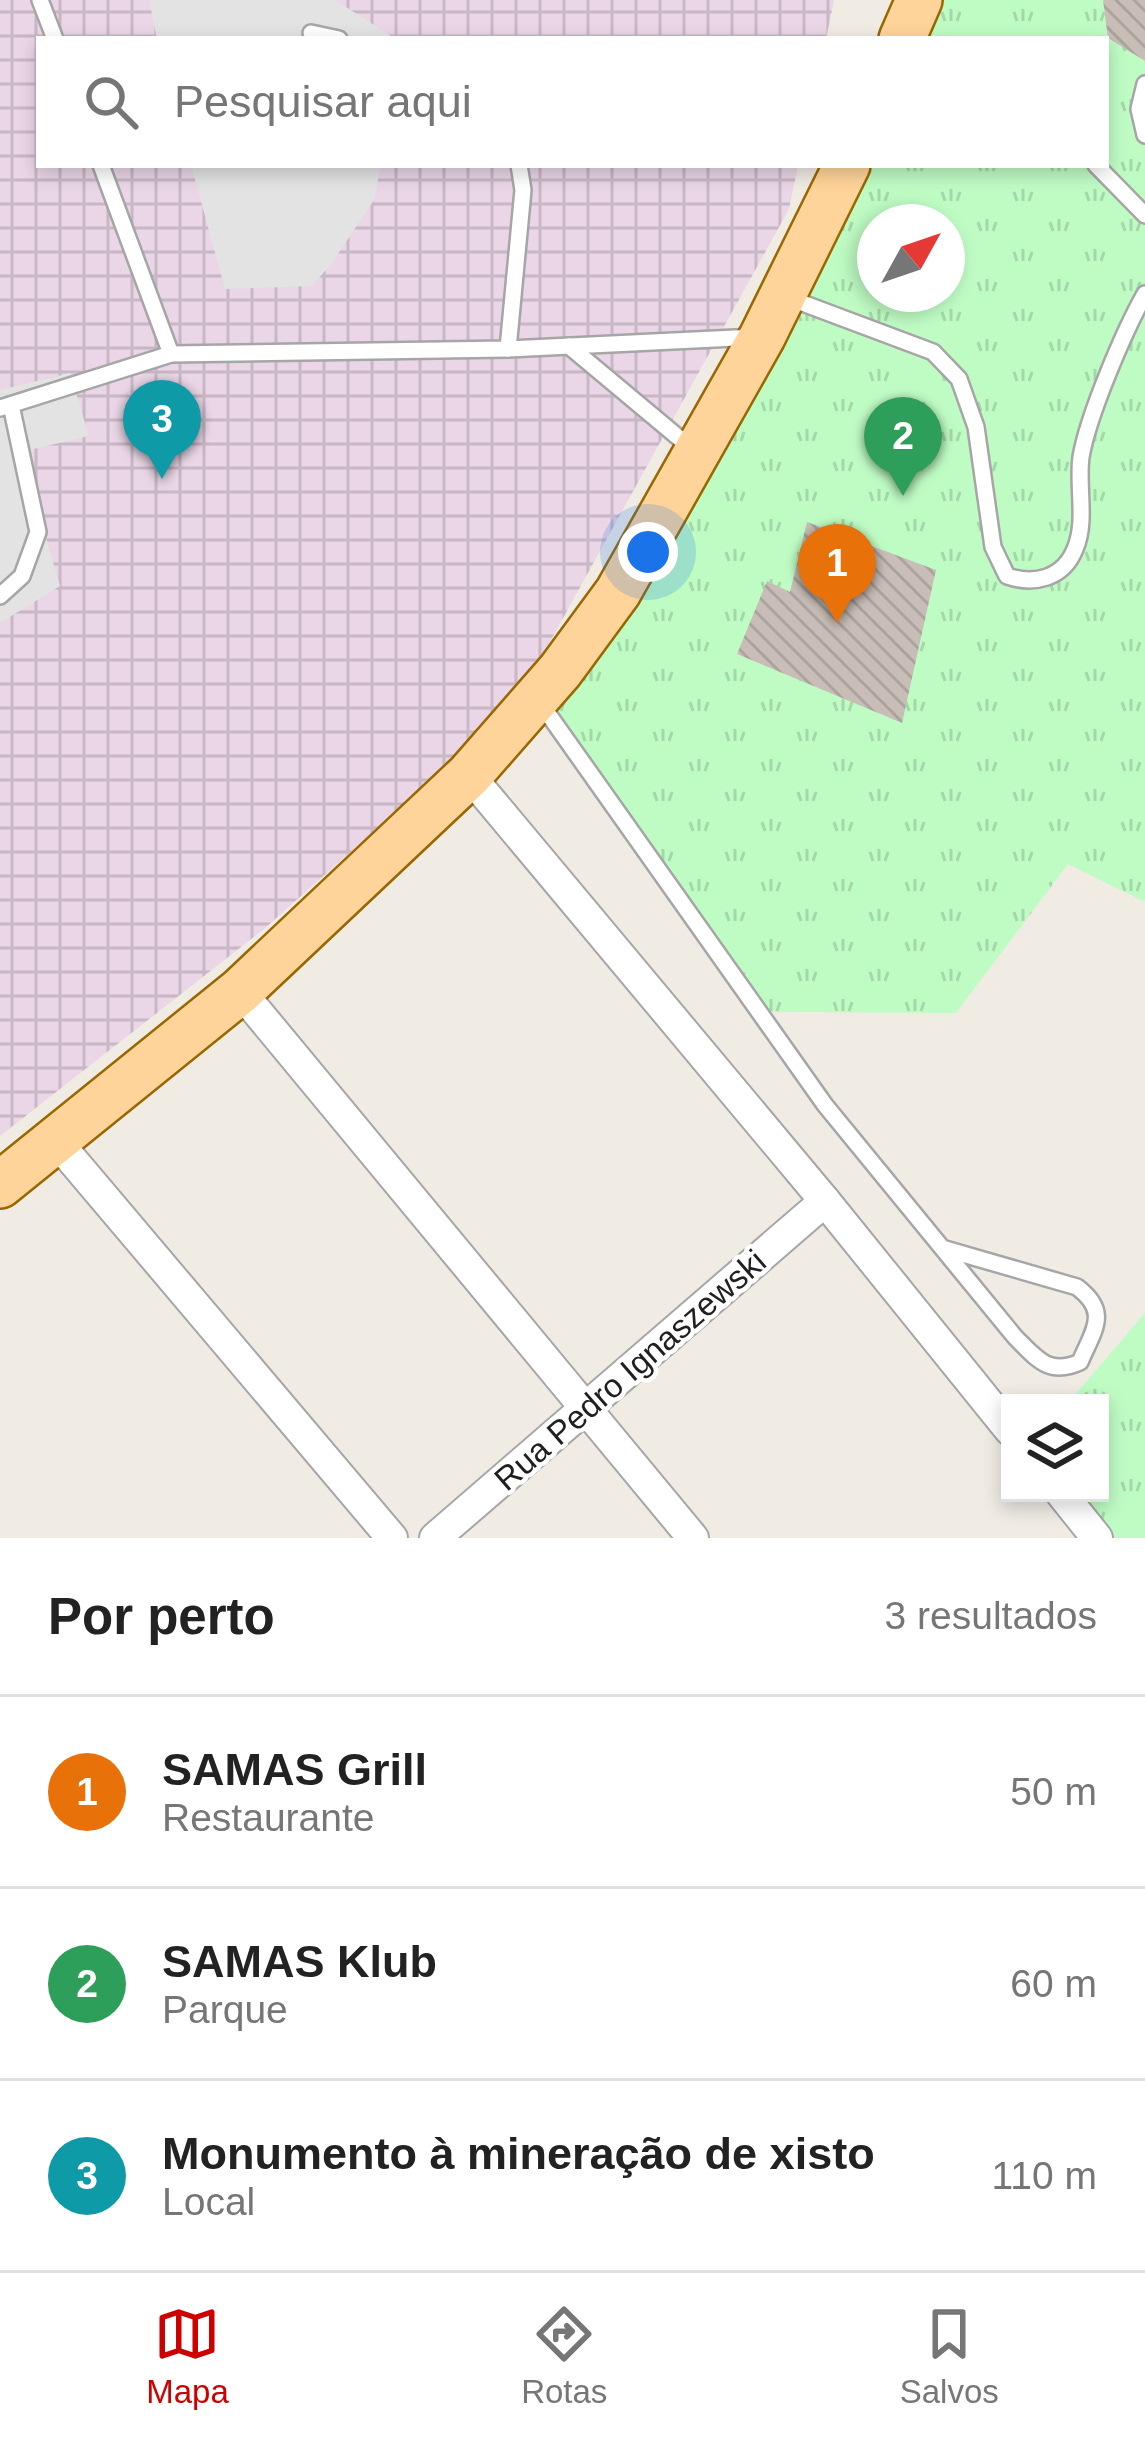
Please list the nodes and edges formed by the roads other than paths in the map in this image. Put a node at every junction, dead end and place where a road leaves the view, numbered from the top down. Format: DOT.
graph roads {
  1 [pos="40,0"];
  2 [pos="919,0"];
  3 [pos="311,33"];
  4 [pos="54,36"];
  5 [pos="325,36"];
  6 [pos="903,36"];
  7 [pos="1145,84"];
  8 [pos="1145,135"];
  9 [pos="102,168"];
  10 [pos="519,168"];
  11 [pos="846,168"];
  12 [pos="1099,168"];
  13 [pos="1145,215"];
  14 [pos="1145,294"];
  15 [pos="782,295"];
  16 [pos="762,337"];
  17 [pos="569,346"];
  18 [pos="508,349"];
  19 [pos="171,354"];
  20 [pos="6,406"];
  21 [pos="697,452"];
  22 [pos="0,596"];
  23 [pos="537,698"];
  24 [pos="469,775"];
  25 [pos="240,991"];
  26 [pos="57,1142"];
  27 [pos="0,1185"];
  28 [pos="825,1201"];
  29 [pos="942,1248"];
  30 [pos="584,1411"];
  31 [pos="1001,1419"];
  32 [pos="1068,1502"];
  33 [pos="392,1538"];
  34 [pos="435,1538"];
  35 [pos="693,1538"];
  36 [pos="1097,1538"];
  1 -- 4 [label="lane"];
  2 -- 6 [label="main road"];
  3 -- 5 [label="lane"];
  7 -- 8 [label="lane"];
  9 -- 19 [label="lane"];
  10 -- 18 [label="lane"];
  11 -- 15 [label="main road"];
  12 -- 13 [label="lane"];
  14 -- 15 [label="lane"];
  15 -- 16 [label="main road"];
  16 -- 17 [label="lane"];
  16 -- 21 [label="main road"];
  17 -- 18 [label="lane"];
  17 -- 21 [label="lane"];
  18 -- 19 [label="lane"];
  19 -- 20 [label="lane"];
  20 -- 22 [label="lane"];
  21 -- 23 [label="main road"];
  23 -- 24 [label="main road"];
  23 -- 29 [label="lane"];
  24 -- 25 [label="main road"];
  24 -- 28 [label="street"];
  25 -- 26 [label="main road"];
  25 -- 30 [label="street"];
  26 -- 27 [label="main road"];
  26 -- 33 [label="street"];
  28 -- 30 [label="street, Rua Pedro Ignaszewski"];
  28 -- 31 [label="street"];
  29 -- 29 [label="lane"];
  30 -- 34 [label="street, Rua Pedro Ignaszewski"];
  30 -- 35 [label="street"];
  32 -- 36 [label="street"];
}
